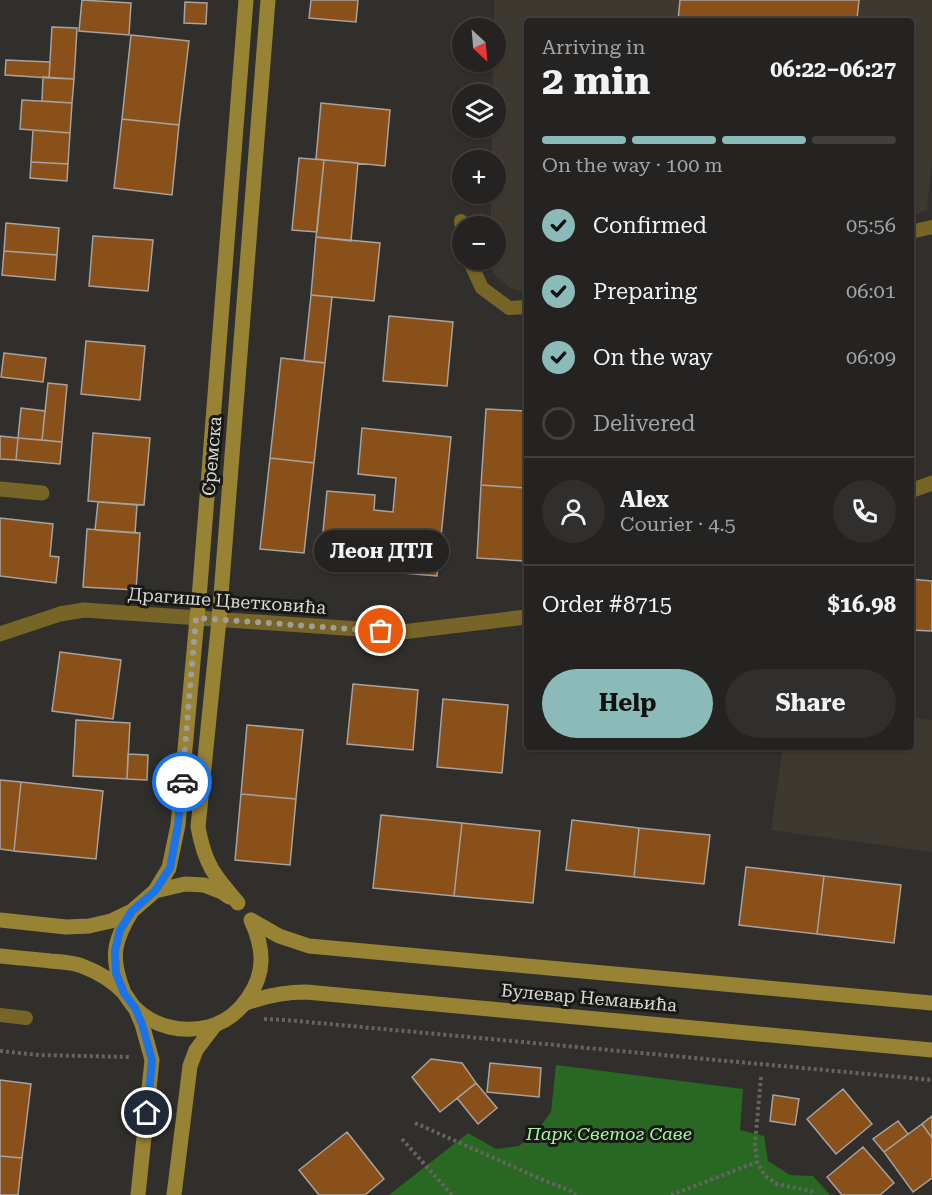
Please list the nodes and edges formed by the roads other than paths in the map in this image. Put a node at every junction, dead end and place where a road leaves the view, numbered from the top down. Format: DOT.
graph roads {
  1 [pos="246,0"];
  2 [pos="268,0"];
  3 [pos="932,227"];
  4 [pos="914,231"];
  5 [pos="474,270"];
  6 [pos="524,307"];
  7 [pos="932,483"];
  8 [pos="0,489"];
  9 [pos="914,490"];
  10 [pos="42,493"];
  11 [pos="524,617"];
  12 [pos="196,618"];
  13 [pos="219,620"];
  14 [pos="0,634"];
  15 [pos="155,891"];
  16 [pos="238,903"];
  17 [pos="132,911"];
  18 [pos="0,920"];
  19 [pos="251,920"];
  20 [pos="0,956"];
  21 [pos="124,993"];
  22 [pos="932,1003"];
  23 [pos="244,1004"];
  24 [pos="135,1008"];
  25 [pos="0,1015"];
  26 [pos="26,1018"];
  27 [pos="215,1025"];
  28 [pos="932,1050"];
  29 [pos="138,1195"];
  30 [pos="174,1195"];
  1 -- 12 [label="street, Сремска"];
  2 -- 13 [label="street, Сремска"];
  3 -- 4 [label="lane"];
  5 -- 6 [label="lane"];
  7 -- 9 [label="street"];
  8 -- 10 [label="street"];
  11 -- 13 [label="street, Драгише Цветковића"];
  12 -- 13 [label="street, Драгише Цветковића"];
  12 -- 14 [label="street, Драгише Цветковића"];
  12 -- 15 [label="street, Сремска"];
  13 -- 16 [label="street, Сремска"];
  15 -- 16 [label="street, Булевар Немањића"];
  15 -- 17 [label="street, Булевар Немањића"];
  16 -- 19 [label="street, Булевар Немањића"];
  17 -- 18 [label="street, Булевар Немањића"];
  17 -- 21 [label="street, Булевар Немањића"];
  19 -- 22 [label="street, Булевар Немањића"];
  19 -- 23 [label="street, Булевар Немањића"];
  20 -- 21 [label="street, Булевар Немањића"];
  21 -- 24 [label="street, Булевар Немањића"];
  23 -- 27 [label="street, Булевар Немањића"];
  23 -- 28 [label="street, Булевар Немањића"];
  24 -- 27 [label="street, Булевар Немањића"];
  24 -- 29 [label="street"];
  25 -- 26 [label="lane"];
  27 -- 30 [label="street"];
}
